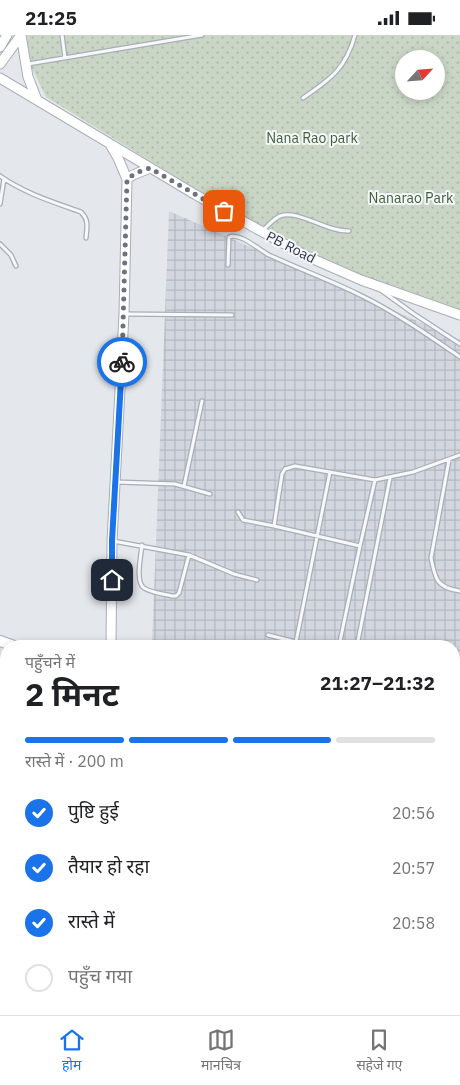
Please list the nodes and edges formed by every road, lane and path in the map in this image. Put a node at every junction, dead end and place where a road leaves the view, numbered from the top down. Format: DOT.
graph roads {
  1 [pos="7,35"];
  2 [pos="21,35"];
  3 [pos="62,35"];
  4 [pos="202,35"];
  5 [pos="355,35"];
  6 [pos="0,47"];
  7 [pos="65,58"];
  8 [pos="0,64"];
  9 [pos="26,64"];
  10 [pos="0,78"];
  11 [pos="303,98"];
  12 [pos="36,100"];
  13 [pos="109,143"];
  14 [pos="150,168"];
  15 [pos="0,176"];
  16 [pos="4,179"];
  17 [pos="127,179"];
  18 [pos="0,204"];
  19 [pos="349,231"];
  20 [pos="262,232"];
  21 [pos="86,238"];
  22 [pos="0,244"];
  23 [pos="228,265"];
  24 [pos="16,266"];
  25 [pos="371,283"];
  26 [pos="124,314"];
  27 [pos="232,315"];
  28 [pos="460,315"];
  29 [pos="460,343"];
  30 [pos="460,357"];
  31 [pos="202,401"];
  32 [pos="460,455"];
  33 [pos="449,459"];
  34 [pos="330,472"];
  35 [pos="390,478"];
  36 [pos="375,480"];
  37 [pos="115,481"];
  38 [pos="184,486"];
  39 [pos="210,494"];
  40 [pos="238,512"];
  41 [pos="274,526"];
  42 [pos="316,537"];
  43 [pos="112,541"];
  44 [pos="142,545"];
  45 [pos="360,546"];
  46 [pos="189,555"];
  47 [pos="257,580"];
  48 [pos="460,591"];
  49 [pos="268,635"];
  50 [pos="111,640"];
  51 [pos="288,640"];
  52 [pos="296,640"];
  53 [pos="340,640"];
  54 [pos="358,640"];
  1 -- 6 [label="street"];
  2 -- 8 [label="street"];
  2 -- 9 [label="street"];
  3 -- 7 [label="lane"];
  4 -- 7 [label="lane"];
  5 -- 11 [label="lane"];
  7 -- 9 [label="lane"];
  9 -- 12 [label="street"];
  10 -- 12 [label="street, PB Road"];
  12 -- 13 [label="street, PB Road"];
  13 -- 14 [label="street, PB Road"];
  13 -- 17 [label="street"];
  14 -- 17 [label="street"];
  14 -- 20 [label="street, PB Road"];
  15 -- 16 [label="lane"];
  16 -- 18 [label="lane"];
  16 -- 21 [label="lane"];
  17 -- 26 [label="street"];
  19 -- 20 [label="lane"];
  20 -- 25 [label="street, PB Road"];
  22 -- 24 [label="lane"];
  23 -- 30 [label="lane"];
  25 -- 28 [label="street, PB Road"];
  25 -- 29 [label="lane"];
  26 -- 27 [label="lane"];
  26 -- 37 [label="street"];
  31 -- 38 [label="lane"];
  32 -- 33 [label="lane"];
  33 -- 35 [label="lane"];
  33 -- 48 [label="lane"];
  34 -- 36 [label="lane"];
  34 -- 41 [label="lane"];
  34 -- 42 [label="lane"];
  35 -- 36 [label="lane"];
  35 -- 54 [label="lane"];
  36 -- 45 [label="lane"];
  37 -- 38 [label="lane"];
  37 -- 43 [label="street"];
  38 -- 39 [label="lane"];
  40 -- 41 [label="lane"];
  41 -- 42 [label="lane"];
  42 -- 45 [label="lane"];
  42 -- 52 [label="lane"];
  43 -- 44 [label="lane"];
  43 -- 50 [label="street"];
  44 -- 46 [label="lane"];
  44 -- 46 [label="lane"];
  45 -- 53 [label="lane"];
  46 -- 47 [label="lane"];
  49 -- 51 [label="lane"];
}
